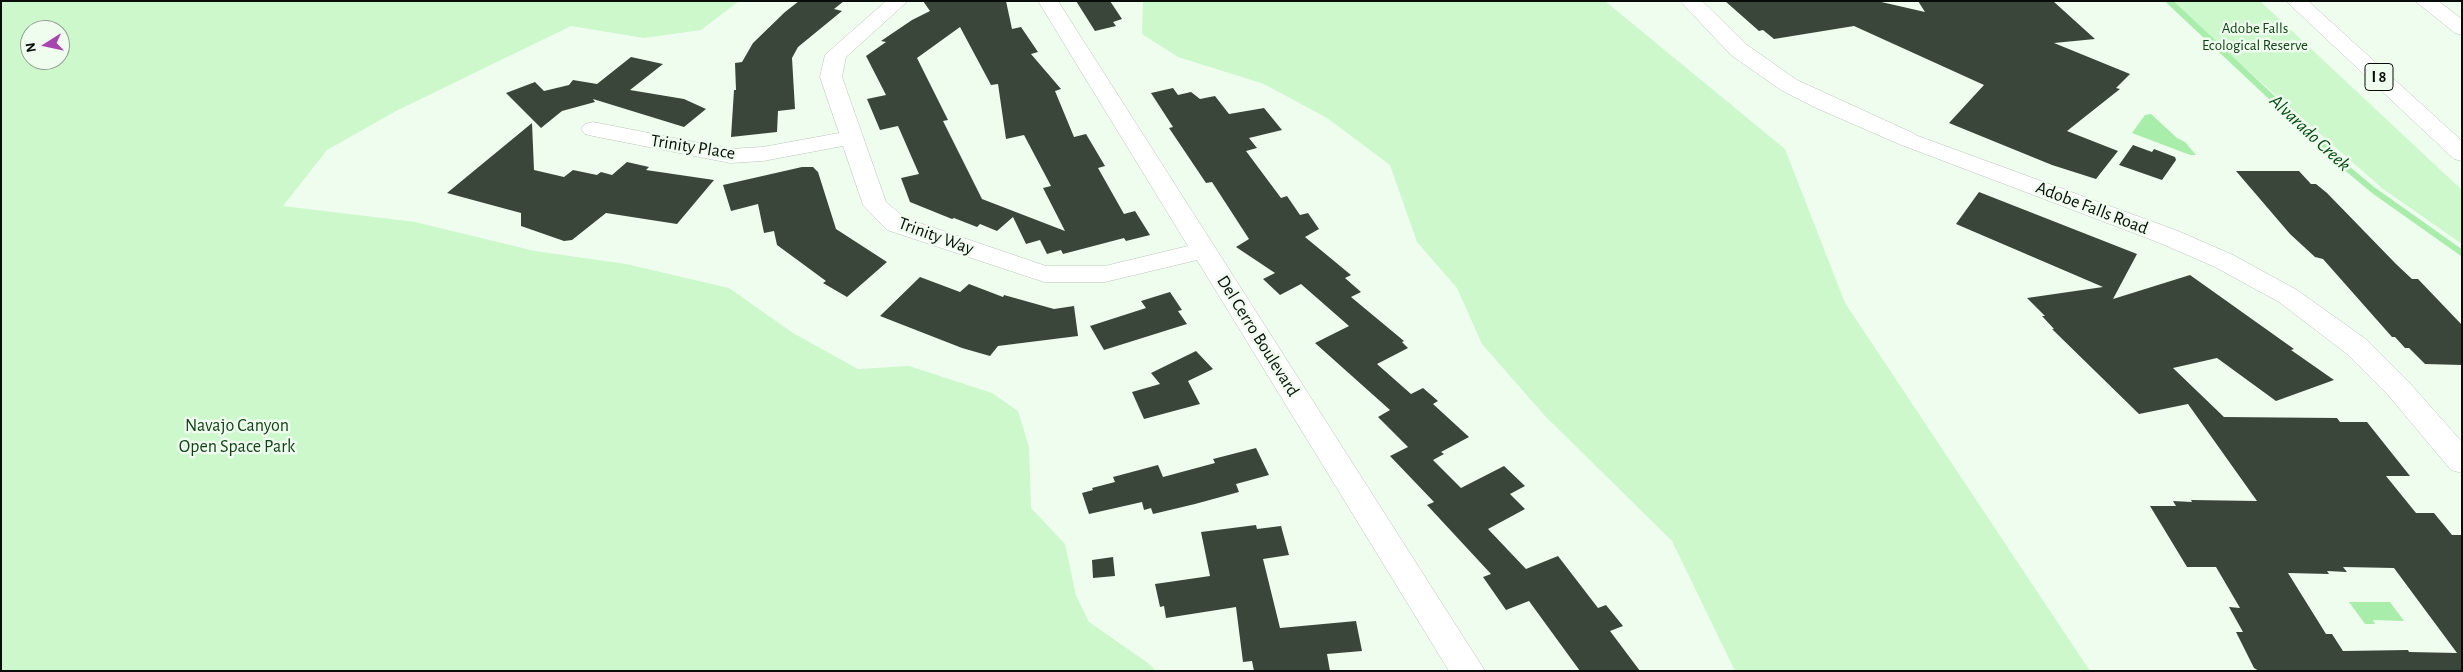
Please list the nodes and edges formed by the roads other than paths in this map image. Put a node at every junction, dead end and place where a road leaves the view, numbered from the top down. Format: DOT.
graph roads {
  1 [pos="898,1"];
  2 [pos="1048,1"];
  3 [pos="1690,1"];
  4 [pos="2296,1"];
  5 [pos="2426,1"];
  6 [pos="2462,29"];
  7 [pos="593,129"];
  8 [pos="852,137"];
  9 [pos="2462,154"];
  10 [pos="1205,250"];
  11 [pos="2462,462"];
  12 [pos="1468,671"];
  1 -- 8 [label="main road, Trinity Way"];
  2 -- 10 [label="main road, Del Cerro Boulevard"];
  3 -- 11 [label="main road, Adobe Falls Road"];
  4 -- 9 [label="main road, I 8"];
  5 -- 6 [label="main road"];
  7 -- 8 [label="main road, Trinity Place"];
  8 -- 10 [label="main road, Trinity Way"];
  10 -- 12 [label="main road, Del Cerro Boulevard"];
}
